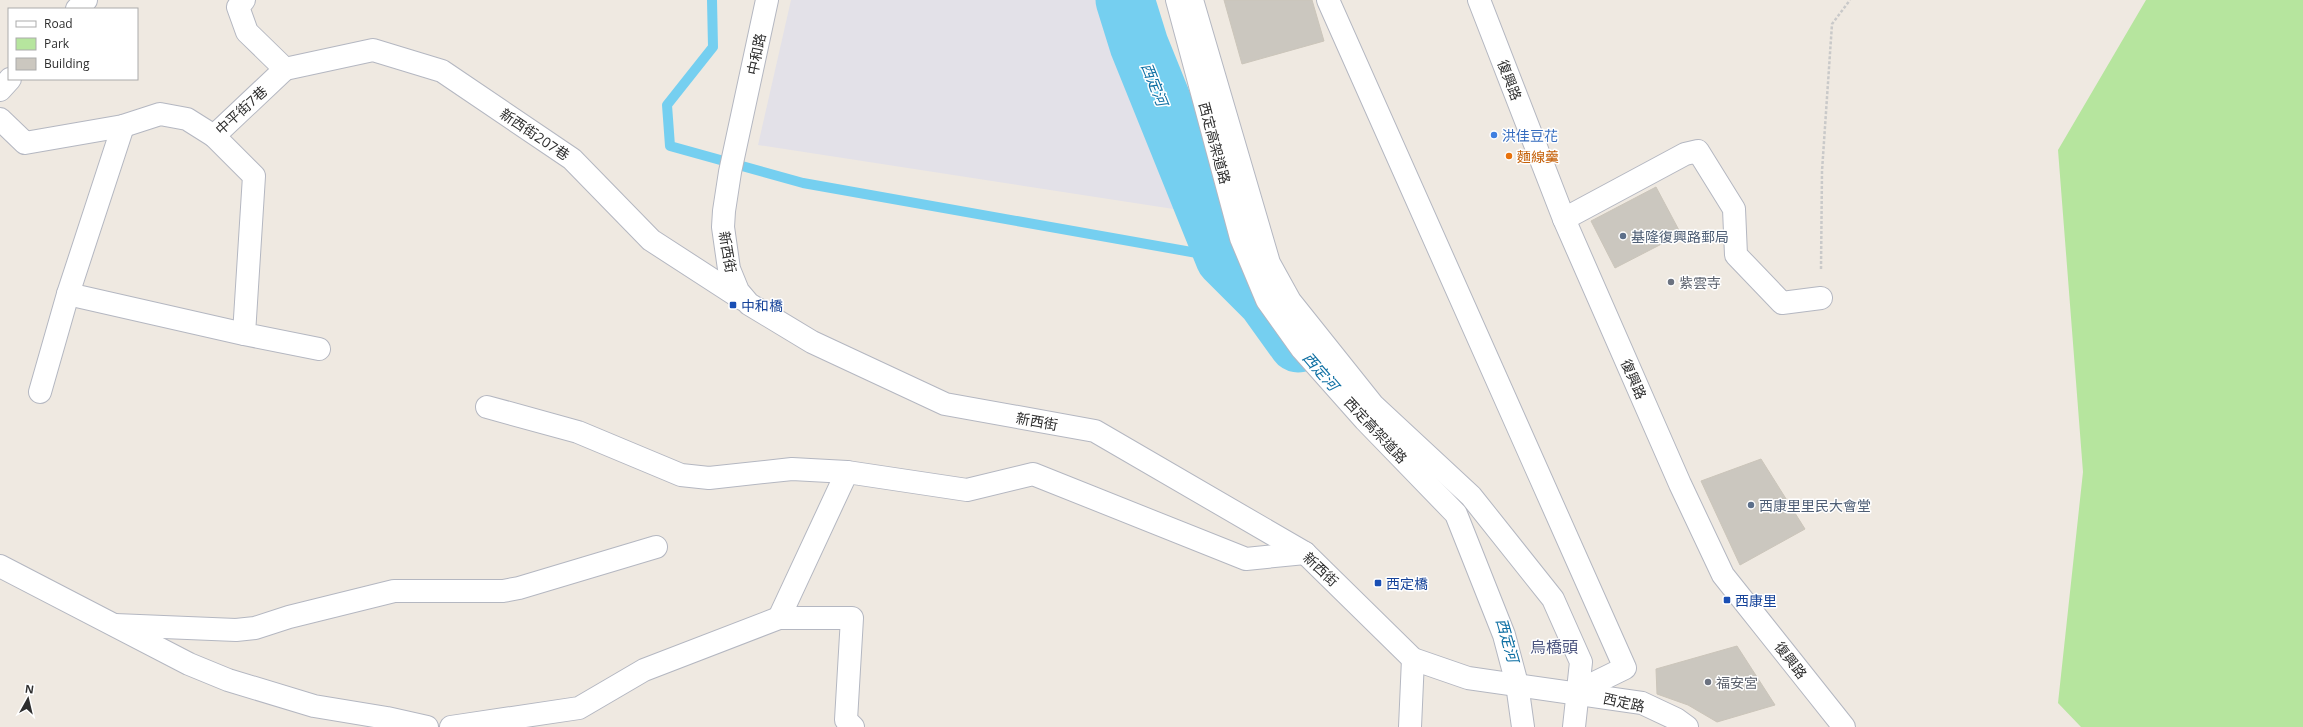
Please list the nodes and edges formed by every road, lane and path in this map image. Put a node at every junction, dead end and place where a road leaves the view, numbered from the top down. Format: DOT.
graph roads {
  1 [pos="86,0"];
  2 [pos="244,0"];
  3 [pos="767,0"];
  4 [pos="1177,0"];
  5 [pos="1192,0"];
  6 [pos="1328,0"];
  7 [pos="1479,0"];
  8 [pos="1850,0"];
  9 [pos="78,8"];
  10 [pos="285,69"];
  11 [pos="9,80"];
  12 [pos="0,90"];
  13 [pos="0,119"];
  14 [pos="122,126"];
  15 [pos="214,136"];
  16 [pos="730,172"];
  17 [pos="1564,219"];
  18 [pos="68,294"];
  19 [pos="1821,298"];
  20 [pos="748,304"];
  21 [pos="244,334"];
  22 [pos="319,348"];
  23 [pos="40,392"];
  24 [pos="487,407"];
  25 [pos="847,472"];
  26 [pos="656,547"];
  27 [pos="1305,553"];
  28 [pos="0,566"];
  29 [pos="779,618"];
  30 [pos="115,625"];
  31 [pos="1413,659"];
  32 [pos="1516,684"];
  33 [pos="1566,691"];
  34 [pos="427,727"];
  35 [pos="451,727"];
  36 [pos="853,727"];
  37 [pos="1410,727"];
  38 [pos="1523,727"];
  39 [pos="1574,727"];
  40 [pos="1687,727"];
  41 [pos="1844,727"];
  1 -- 9 [label="street"];
  2 -- 10 [label="street"];
  3 -- 16 [label="street, 中和路"];
  4 -- 32 [label="street, 西定高架道路"];
  5 -- 33 [label="street"];
  6 -- 33 [label="street"];
  7 -- 17 [label="street, 復興路"];
  8 -- 19 [label="path"];
  10 -- 15 [label="street, 中平街7巷"];
  10 -- 20 [label="street, 新西街207巷"];
  11 -- 12 [label="street"];
  13 -- 14 [label="street, 中平街7巷"];
  14 -- 15 [label="street, 中平街7巷"];
  14 -- 18 [label="street"];
  15 -- 21 [label="street"];
  16 -- 20 [label="street, 新西街"];
  17 -- 19 [label="street"];
  17 -- 41 [label="street, 復興路"];
  18 -- 21 [label="street"];
  18 -- 23 [label="street"];
  20 -- 27 [label="street, 新西街"];
  21 -- 22 [label="street"];
  24 -- 25 [label="street"];
  25 -- 27 [label="street"];
  25 -- 29 [label="street"];
  26 -- 30 [label="street"];
  27 -- 31 [label="street, 新西街"];
  28 -- 30 [label="street"];
  29 -- 35 [label="street"];
  29 -- 36 [label="street"];
  30 -- 34 [label="street"];
  31 -- 32 [label="street, 新西街"];
  31 -- 37 [label="street"];
  32 -- 33 [label="street"];
  32 -- 38 [label="street, 西定高架道路"];
  33 -- 39 [label="street"];
  33 -- 40 [label="street, 西定路"];
}
